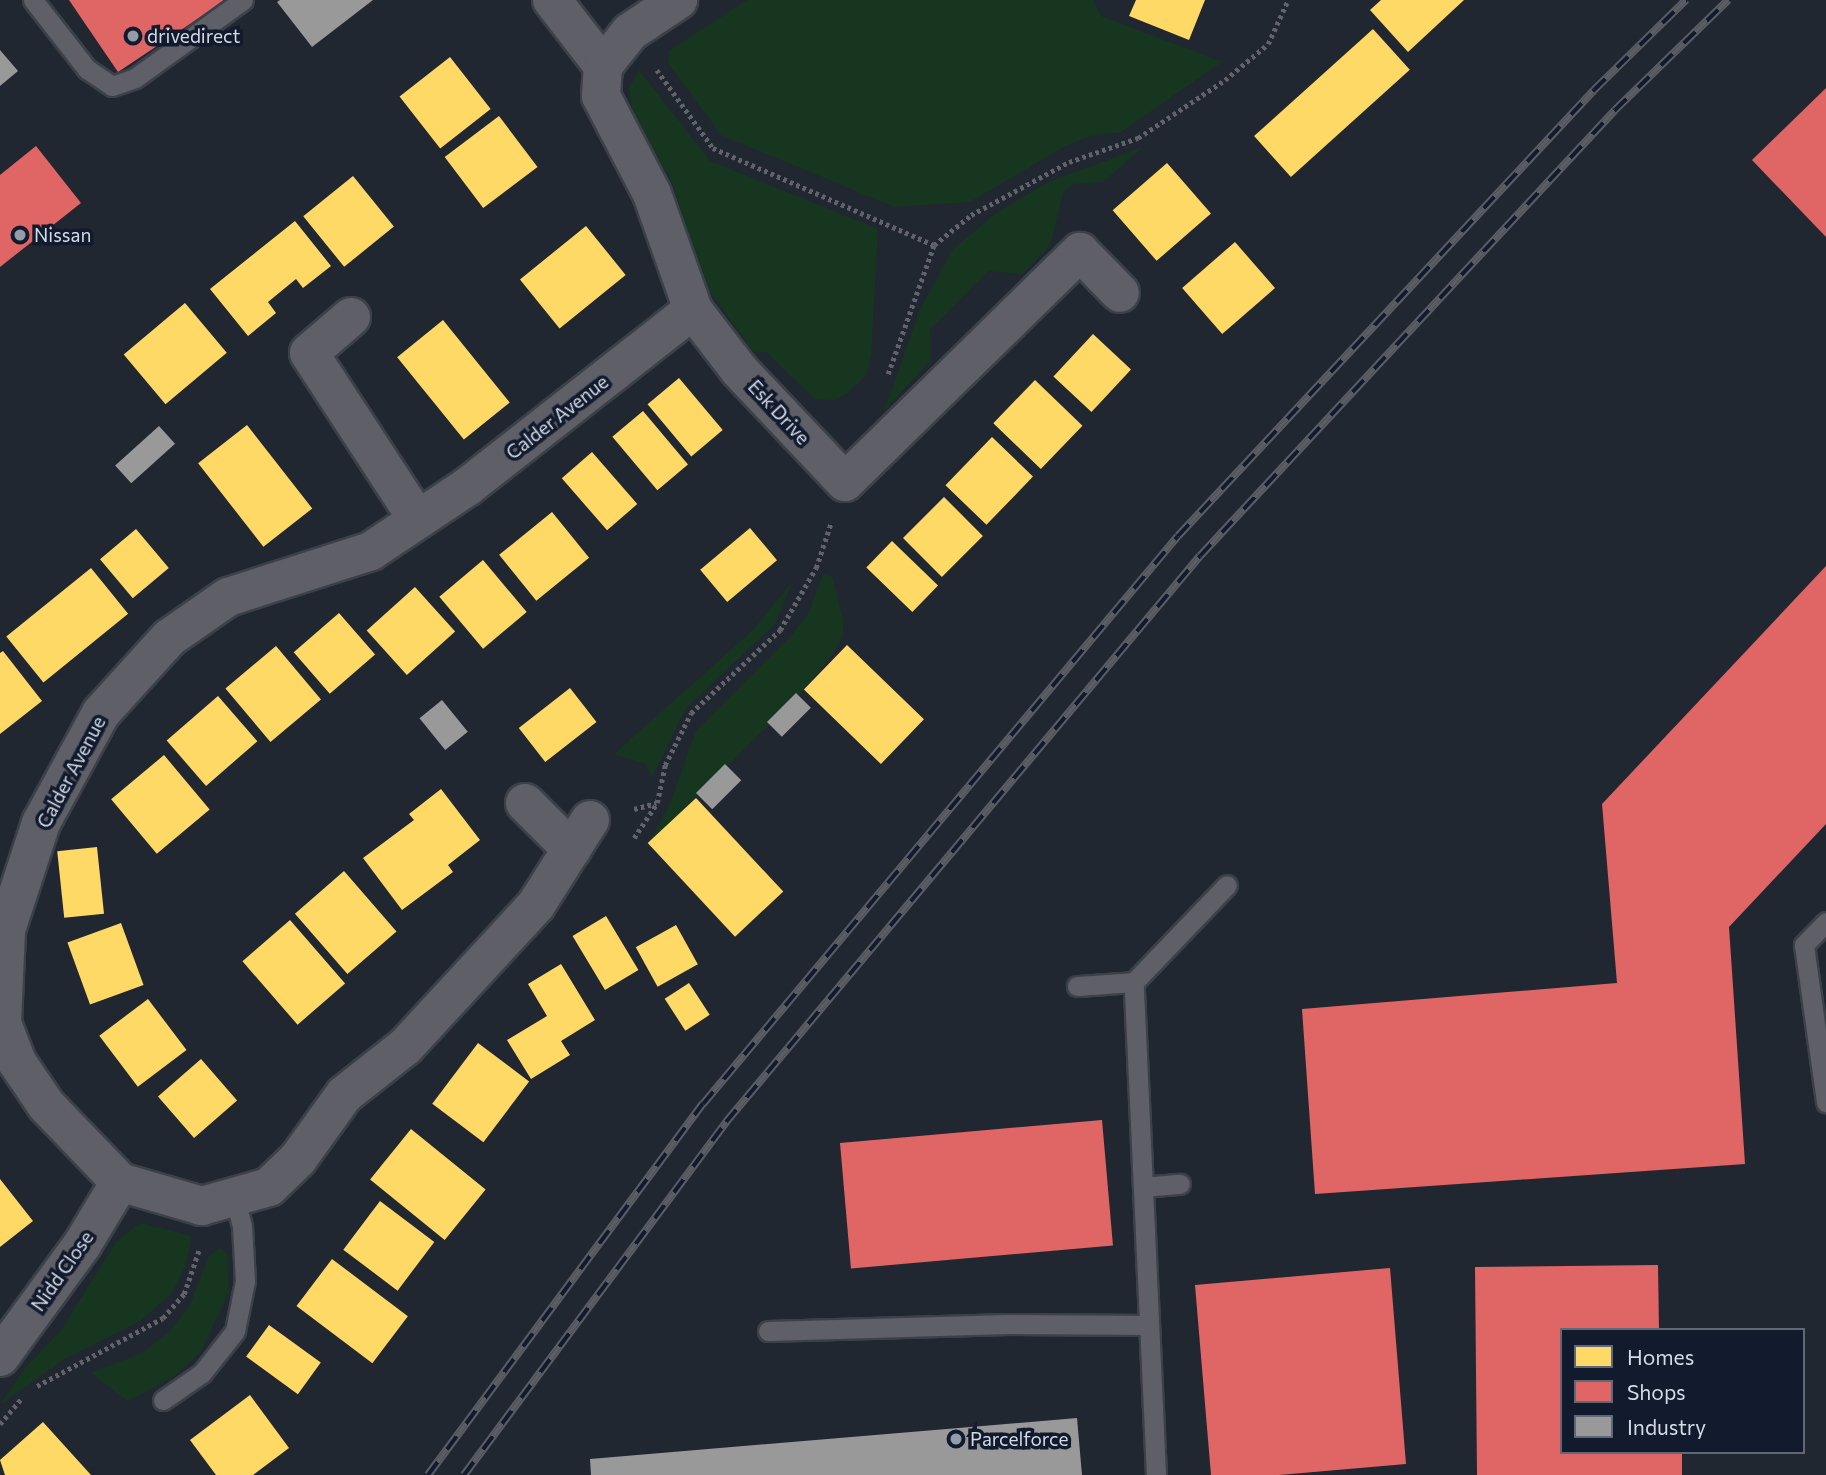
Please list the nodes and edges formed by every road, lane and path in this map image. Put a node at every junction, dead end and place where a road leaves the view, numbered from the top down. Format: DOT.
graph roads {
  1 [pos="33,0"];
  2 [pos="243,0"];
  3 [pos="552,0"];
  4 [pos="677,0"];
  5 [pos="1288,0"];
  6 [pos="630,32"];
  7 [pos="603,65"];
  8 [pos="934,245"];
  9 [pos="1119,293"];
  10 [pos="693,310"];
  11 [pos="351,317"];
  12 [pos="884,383"];
  13 [pos="845,482"];
  14 [pos="418,520"];
  15 [pos="525,803"];
  16 [pos="629,846"];
  17 [pos="1227,885"];
  18 [pos="1826,922"];
  19 [pos="3,930"];
  20 [pos="1134,982"];
  21 [pos="1077,986"];
  22 [pos="1826,1102"];
  23 [pos="120,1182"];
  24 [pos="1180,1184"];
  25 [pos="1143,1187"];
  26 [pos="238,1213"];
  27 [pos="1149,1325"];
  28 [pos="768,1331"];
  29 [pos="0,1357"];
  30 [pos="163,1400"];
  31 [pos="0,1424"];
  32 [pos="1156,1475"];
  1 -- 2 [label="lane"];
  3 -- 7 [label="street"];
  4 -- 6 [label="street"];
  5 -- 8 [label="path"];
  6 -- 7 [label="street"];
  6 -- 8 [label="path"];
  7 -- 10 [label="street, Esk Drive"];
  8 -- 12 [label="path"];
  9 -- 13 [label="street"];
  10 -- 13 [label="street, Esk Drive"];
  10 -- 14 [label="street, Calder Avenue"];
  11 -- 14 [label="street"];
  13 -- 16 [label="path"];
  14 -- 19 [label="street, Calder Avenue"];
  15 -- 26 [label="street, Calder Avenue"];
  17 -- 20 [label="lane"];
  18 -- 22 [label="lane"];
  19 -- 23 [label="street, Calder Avenue"];
  20 -- 21 [label="lane"];
  20 -- 25 [label="lane"];
  23 -- 26 [label="street, Calder Avenue"];
  23 -- 29 [label="street, Nidd Close"];
  24 -- 25 [label="lane"];
  25 -- 27 [label="lane"];
  26 -- 30 [label="lane"];
  26 -- 31 [label="path"];
  27 -- 28 [label="lane"];
  27 -- 32 [label="lane"];
}
